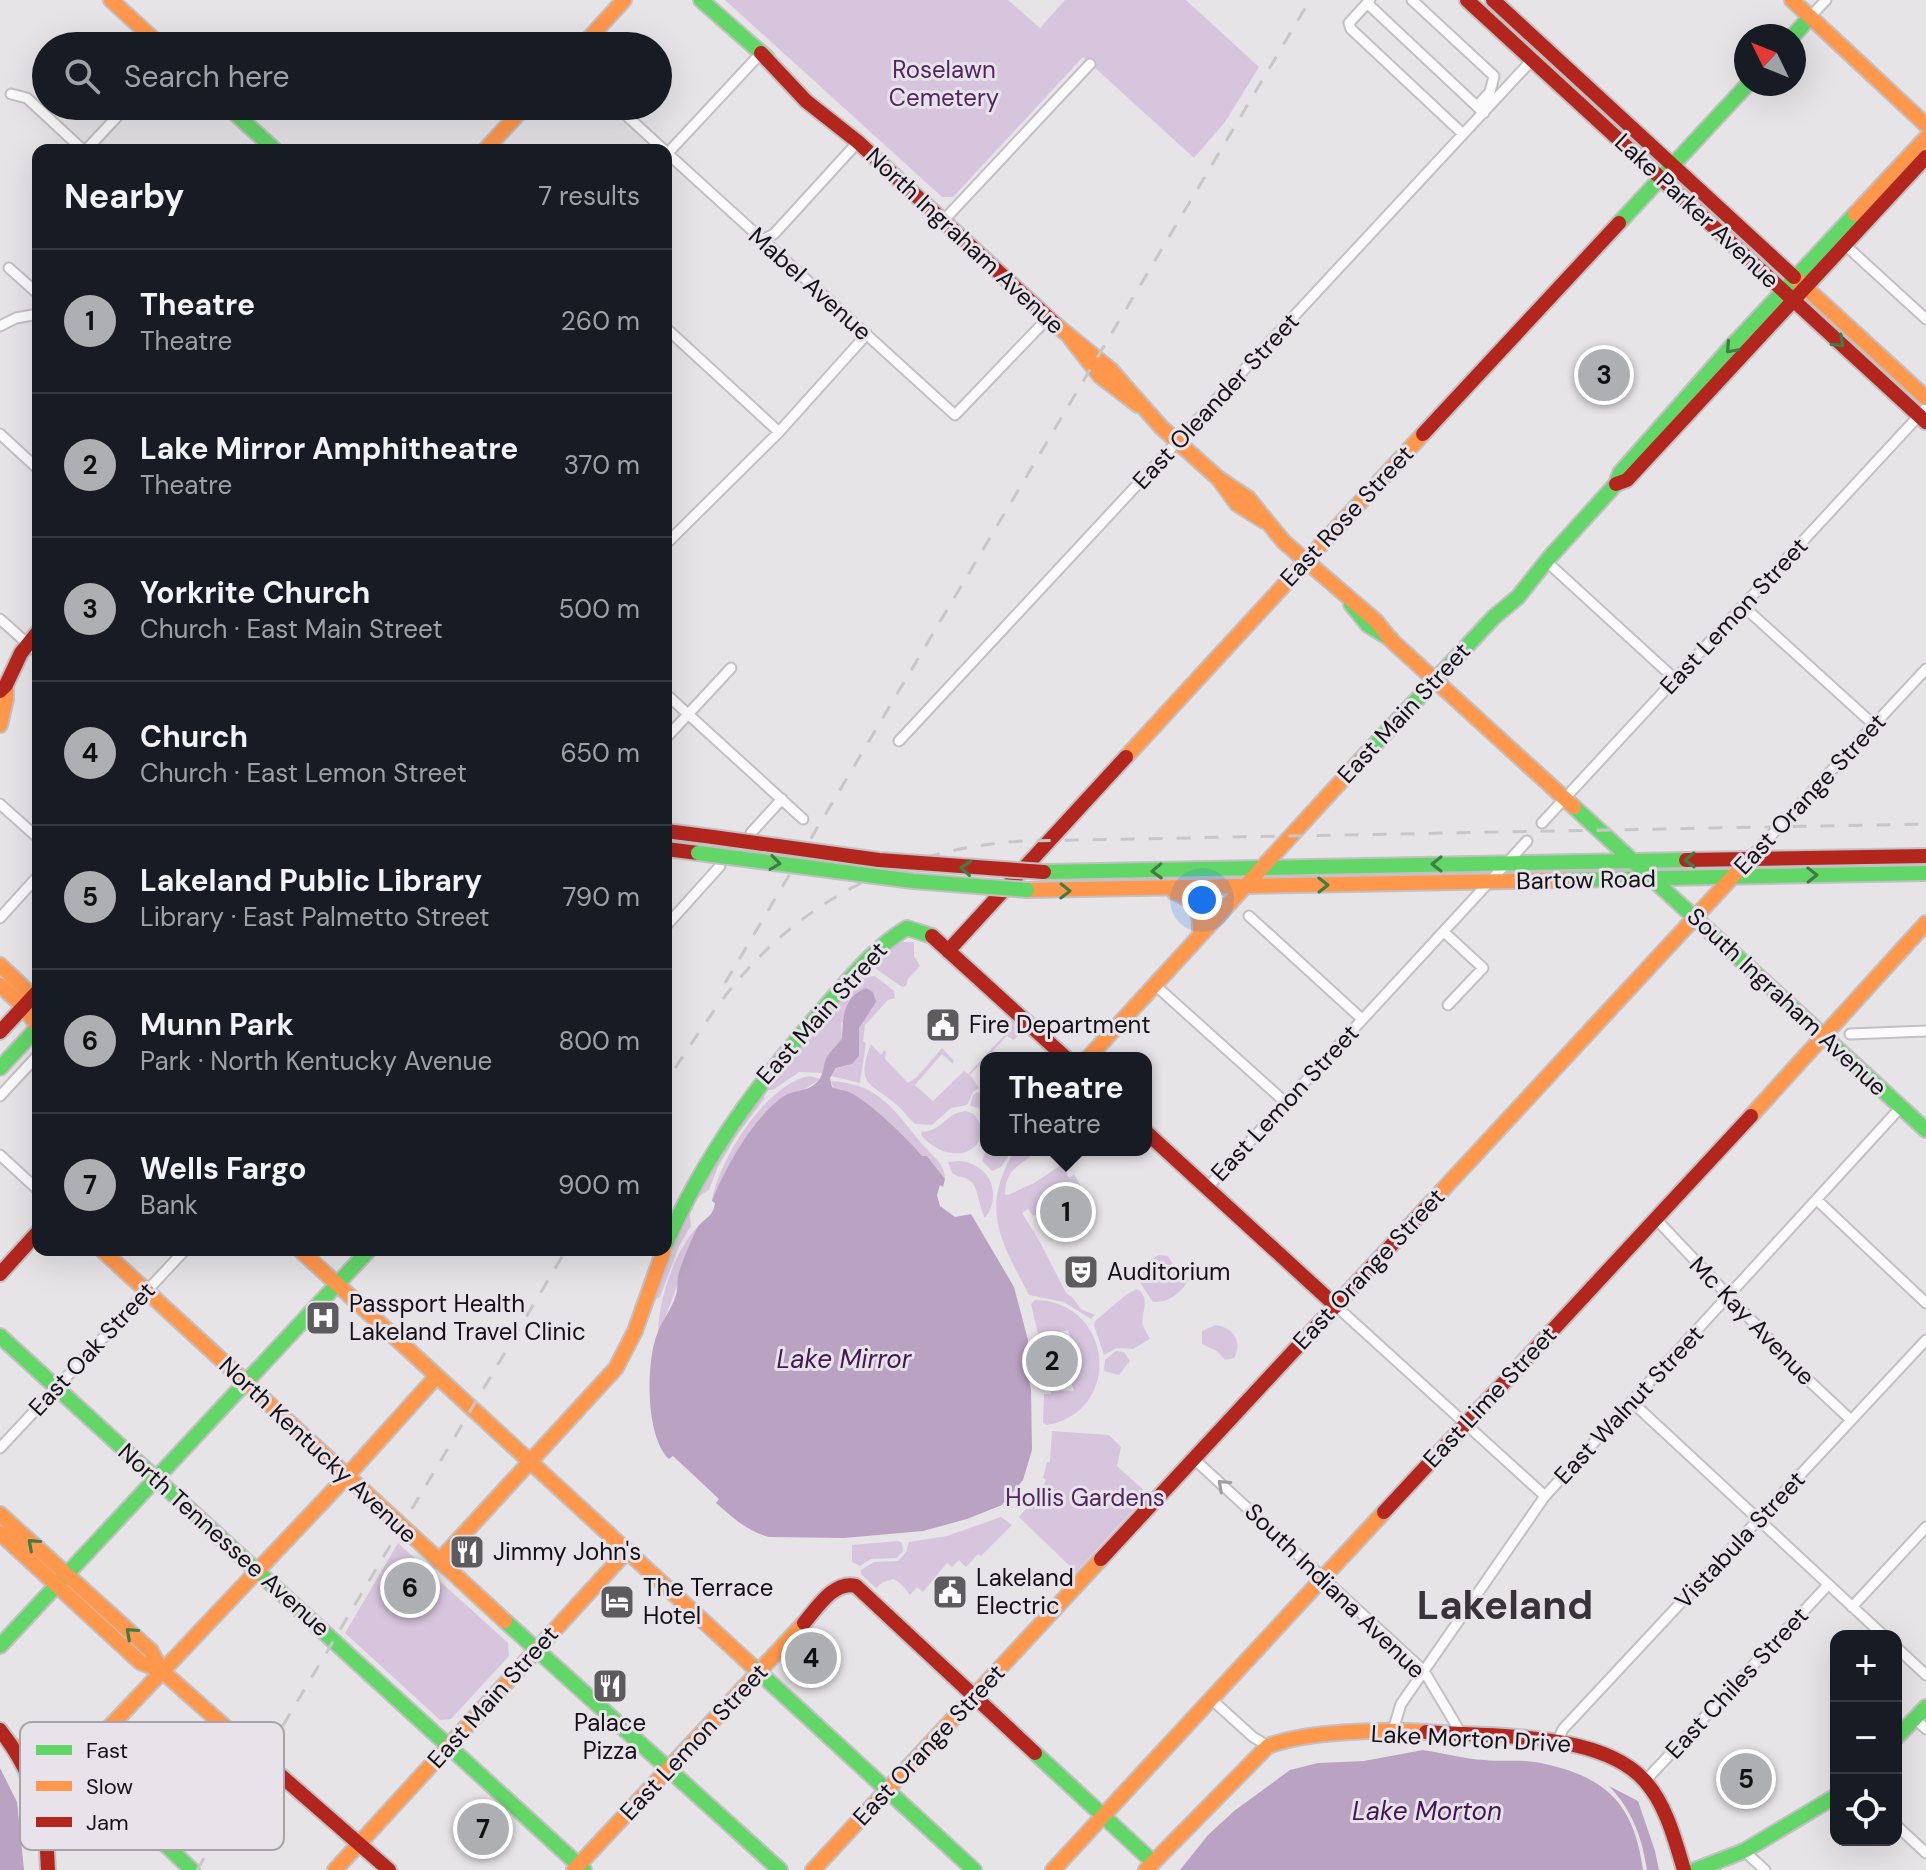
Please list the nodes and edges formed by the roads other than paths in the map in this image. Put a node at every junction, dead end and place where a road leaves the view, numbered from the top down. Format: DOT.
graph roads {
  1 [pos="111,0"];
  2 [pos="624,0"];
  3 [pos="701,0"];
  4 [pos="1412,0"];
  5 [pos="1467,0"];
  6 [pos="1493,0"];
  7 [pos="1792,0"];
  8 [pos="1826,0"];
  9 [pos="1369,2"];
  10 [pos="1485,17"];
  11 [pos="1810,17"];
  12 [pos="1804,24"];
  13 [pos="146,32"];
  14 [pos="595,32"];
  15 [pos="1544,47"];
  16 [pos="761,53"];
  17 [pos="1532,60"];
  18 [pos="1090,64"];
  19 [pos="11,94"];
  20 [pos="1596,95"];
  21 [pos="1737,96"];
  22 [pos="32,102"];
  23 [pos="1480,110"];
  24 [pos="52,120"];
  25 [pos="114,120"];
  26 [pos="242,120"];
  27 [pos="511,120"];
  28 [pos="631,120"];
  29 [pos="1926,125"];
  30 [pos="1463,134"];
  31 [pos="1926,138"];
  32 [pos="858,142"];
  33 [pos="78,144"];
  34 [pos="91,144"];
  35 [pos="268,144"];
  36 [pos="490,144"];
  37 [pos="656,144"];
  38 [pos="672,147"];
  39 [pos="1926,157"];
  40 [pos="672,158"];
  41 [pos="1673,166"];
  42 [pos="1660,178"];
  43 [pos="943,221"];
  44 [pos="762,240"];
  45 [pos="1844,244"];
  46 [pos="9,268"];
  47 [pos="1800,283"];
  48 [pos="32,289"];
  49 [pos="1788,296"];
  50 [pos="32,315"];
  51 [pos="1048,318"];
  52 [pos="1926,319"];
  53 [pos="0,326"];
  54 [pos="672,334"];
  55 [pos="867,334"];
  56 [pos="1926,398"];
  57 [pos="1924,415"];
  58 [pos="779,432"];
  59 [pos="0,434"];
  60 [pos="1177,441"];
  61 [pos="32,463"];
  62 [pos="672,538"];
  63 [pos="1306,561"];
  64 [pos="1546,561"];
  65 [pos="1743,606"];
  66 [pos="0,619"];
  67 [pos="32,642"];
  68 [pos="32,646"];
  69 [pos="731,668"];
  70 [pos="1926,669"];
  71 [pos="1435,680"];
  72 [pos="1676,680"];
  73 [pos="3,688"];
  74 [pos="672,699"];
  75 [pos="688,714"];
  76 [pos="0,725"];
  77 [pos="1874,725"];
  78 [pos="672,731"];
  79 [pos="899,741"];
  80 [pos="782,799"];
  81 [pos="1565,799"];
  82 [pos="0,804"];
  83 [pos="803,819"];
  84 [pos="1542,823"];
  85 [pos="32,830"];
  86 [pos="672,832"];
  87 [pos="751,833"];
  88 [pos="1527,841"];
  89 [pos="672,850"];
  90 [pos="1926,856"];
  91 [pos="1750,858"];
  92 [pos="1631,862"];
  93 [pos="1506,864"];
  94 [pos="720,866"];
  95 [pos="1262,867"];
  96 [pos="1926,873"];
  97 [pos="1734,876"];
  98 [pos="1651,879"];
  99 [pos="1490,882"];
  100 [pos="32,883"];
  101 [pos="1245,887"];
  102 [pos="1166,889"];
  103 [pos="1249,916"];
  104 [pos="0,918"];
  105 [pos="1695,918"];
  106 [pos="672,919"];
  107 [pos="1926,923"];
  108 [pos="1444,932"];
  109 [pos="1200,935"];
  110 [pos="948,951"];
  111 [pos="0,965"];
  112 [pos="0,985"];
  113 [pos="1155,985"];
  114 [pos="32,998"];
  115 [pos="32,999"];
  116 [pos="32,1000"];
  117 [pos="1448,1005"];
  118 [pos="1362,1019"];
  119 [pos="1926,1031"];
  120 [pos="0,1032"];
  121 [pos="32,1033"];
  122 [pos="1850,1034"];
  123 [pos="1825,1036"];
  124 [pos="1059,1052"];
  125 [pos="1094,1052"];
  126 [pos="32,1061"];
  127 [pos="0,1068"];
  128 [pos="0,1096"];
  129 [pos="1285,1102"];
  130 [pos="1901,1107"];
  131 [pos="1926,1130"];
  132 [pos="1152,1138"];
  133 [pos="0,1155"];
  134 [pos="32,1184"];
  135 [pos="1207,1188"];
  136 [pos="1817,1200"];
  137 [pos="1656,1219"];
  138 [pos="672,1230"];
  139 [pos="32,1239"];
  140 [pos="109,1256"];
  141 [pos="179,1256"];
  142 [pos="307,1256"];
  143 [pos="363,1256"];
  144 [pos="662,1256"];
  145 [pos="0,1274"];
  146 [pos="336,1283"];
  147 [pos="147,1291"];
  148 [pos="1729,1296"];
  149 [pos="1926,1303"];
  150 [pos="1336,1306"];
  151 [pos="0,1336"];
  152 [pos="1926,1340"];
  153 [pos="436,1377"];
  154 [pos="244,1381"];
  155 [pos="56,1387"];
  156 [pos="1632,1402"];
  157 [pos="1851,1420"];
  158 [pos="1466,1424"];
  159 [pos="0,1448"];
  160 [pos="1194,1459"];
  161 [pos="530,1462"];
  162 [pos="347,1476"];
  163 [pos="154,1478"];
  164 [pos="1545,1496"];
  165 [pos="0,1514"];
  166 [pos="1759,1519"];
  167 [pos="1926,1527"];
  168 [pos="0,1533"];
  169 [pos="627,1551"];
  170 [pos="439,1561"];
  171 [pos="257,1571"];
  172 [pos="1322,1578"];
  173 [pos="61,1580"];
  174 [pos="1828,1585"];
  175 [pos="1852,1607"];
  176 [pos="1877,1630"];
  177 [pos="0,1646"];
  178 [pos="537,1648"];
  179 [pos="1902,1653"];
  180 [pos="162,1671"];
  181 [pos="1424,1671"];
  182 [pos="758,1673"];
  183 [pos="1926,1675"];
  184 [pos="973,1697"];
  185 [pos="1211,1699"];
  186 [pos="1926,1707"];
  187 [pos="1914,1718"];
  188 [pos="113,1722"];
  189 [pos="220,1722"];
  190 [pos="1926,1729"];
  191 [pos="0,1730"];
  192 [pos="1393,1730"];
  193 [pos="1902,1731"];
  194 [pos="1462,1735"];
  195 [pos="1557,1742"];
  196 [pos="12,1745"];
  197 [pos="447,1746"];
  198 [pos="1268,1746"];
  199 [pos="20,1749"];
  200 [pos="20,1759"];
  201 [pos="668,1768"];
  202 [pos="284,1778"];
  203 [pos="1645,1781"];
  204 [pos="887,1790"];
  205 [pos="1830,1800"];
  206 [pos="1102,1815"];
  207 [pos="1902,1831"];
  208 [pos="360,1844"];
  209 [pos="46,1850"];
  210 [pos="171,1850"];
  211 [pos="1744,1851"];
  212 [pos="1926,1853"];
  213 [pos="1150,1866"];
  214 [pos="579,1868"];
  215 [pos="48,1870"];
  216 [pos="192,1870"];
  217 [pos="335,1870"];
  218 [pos="389,1870"];
  219 [pos="780,1870"];
  220 [pos="813,1870"];
  221 [pos="974,1870"];
  222 [pos="1053,1870"];
  223 [pos="1684,1870"];
  224 [pos="1695,1870"];
  225 [pos="1765,1870"];
  1 -- 13 [label="street"];
  2 -- 14 [label="street"];
  3 -- 16 [label="street, North Ingraham Avenue"];
  4 -- 23 [label="street"];
  5 -- 10 [label="street, Lake Parker Avenue"];
  6 -- 15 [label="street, Lake Parker Avenue"];
  7 -- 11 [label="street"];
  8 -- 11 [label="street"];
  9 -- 23 [label="street"];
  9 -- 30 [label="street"];
  10 -- 15 [label="street"];
  10 -- 17 [label="street, Lake Parker Avenue"];
  11 -- 12 [label="street"];
  11 -- 29 [label="street"];
  15 -- 20 [label="street, Lake Parker Avenue"];
  16 -- 32 [label="street, North Ingraham Avenue"];
  16 -- 38 [label="street"];
  17 -- 20 [label="street"];
  17 -- 23 [label="street, East Oleander Street"];
  17 -- 42 [label="street, Lake Parker Avenue"];
  18 -- 43 [label="street"];
  19 -- 22 [label="street"];
  20 -- 41 [label="street, Lake Parker Avenue"];
  21 -- 41 [label="street, East Rose Street"];
  23 -- 30 [label="street, East Oleander Street"];
  24 -- 33 [label="street"];
  25 -- 34 [label="street"];
  26 -- 35 [label="street"];
  27 -- 36 [label="street"];
  28 -- 37 [label="street, Mabel Avenue"];
  30 -- 60 [label="street, East Oleander Street"];
  31 -- 47 [label="street, East Main Street"];
  32 -- 43 [label="street, North Ingraham Avenue"];
  32 -- 44 [label="street"];
  39 -- 45 [label="street, East Main Street"];
  40 -- 44 [label="street, Mabel Avenue"];
  41 -- 42 [label="street, East Rose Street"];
  41 -- 47 [label="street, Lake Parker Avenue"];
  42 -- 49 [label="street, Lake Parker Avenue"];
  42 -- 63 [label="street, East Rose Street"];
  43 -- 51 [label="street, North Ingraham Avenue"];
  44 -- 55 [label="street, Mabel Avenue"];
  45 -- 47 [label="street, East Main Street"];
  45 -- 52 [label="street"];
  46 -- 48 [label="street"];
  47 -- 49 [label="street, East Main Street"];
  47 -- 56 [label="street, Lake Parker Avenue"];
  49 -- 57 [label="street, Lake Parker Avenue, one-way"];
  49 -- 64 [label="street, East Main Street"];
  50 -- 53 [label="street"];
  51 -- 55 [label="street, Mabel Avenue"];
  51 -- 60 [label="street, North Ingraham Avenue"];
  54 -- 58 [label="street"];
  55 -- 58 [label="street"];
  57 -- 65 [label="street, East Lemon Street"];
  58 -- 62 [label="street"];
  59 -- 61 [label="street"];
  60 -- 63 [label="street, North Ingraham Avenue"];
  60 -- 79 [label="street, East Oleander Street"];
  63 -- 71 [label="street, North Ingraham Avenue"];
  63 -- 110 [label="street, East Rose Street"];
  64 -- 71 [label="street, East Main Street"];
  64 -- 72 [label="street"];
  65 -- 72 [label="street, East Lemon Street"];
  65 -- 77 [label="street"];
  66 -- 67 [label="street"];
  68 -- 73 [label="street"];
  69 -- 75 [label="street"];
  70 -- 77 [label="street, East Orange Street"];
  71 -- 81 [label="street, South Ingraham Avenue"];
  71 -- 95 [label="street, East Main Street"];
  72 -- 81 [label="street, East Lemon Street"];
  73 -- 76 [label="street"];
  74 -- 75 [label="street"];
  75 -- 78 [label="street"];
  75 -- 80 [label="street"];
  77 -- 91 [label="street, East Orange Street"];
  80 -- 83 [label="street"];
  80 -- 87 [label="street"];
  81 -- 84 [label="street, East Lemon Street"];
  81 -- 92 [label="street, South Ingraham Avenue"];
  82 -- 85 [label="street"];
  95 -- 86 [label="street, Bartow Road, one-way, bridge"];
  88 -- 93 [label="street, East Lemon Street"];
  89 -- 102 [label="street, Bartow Road, one-way, bridge"];
  90 -- 91 [label="street, Bartow Road"];
  91 -- 92 [label="street, Bartow Road, one-way"];
  91 -- 97 [label="street, East Orange Street"];
  92 -- 93 [label="street, Bartow Road"];
  92 -- 98 [label="street, South Ingraham Avenue"];
  93 -- 95 [label="street, Bartow Road, one-way"];
  93 -- 99 [label="street, East Lemon Street"];
  94 -- 106 [label="street"];
  95 -- 101 [label="street, East Main Street"];
  97 -- 96 [label="street, Bartow Road, one-way"];
  97 -- 98 [label="street, Bartow Road"];
  97 -- 105 [label="street, East Orange Street"];
  98 -- 99 [label="street, Bartow Road"];
  98 -- 105 [label="street, South Ingraham Avenue"];
  101 -- 99 [label="street, Bartow Road, one-way"];
  99 -- 108 [label="street, East Lemon Street"];
  100 -- 104 [label="street"];
  101 -- 102 [label="street, Bartow Road"];
  101 -- 109 [label="street, East Main Street"];
  102 -- 109 [label="street"];
  103 -- 118 [label="street"];
  105 -- 123 [label="street, South Ingraham Avenue"];
  105 -- 150 [label="street, East Orange Street"];
  107 -- 123 [label="street, East Lime Street"];
  108 -- 117 [label="street"];
  108 -- 118 [label="street, East Lemon Street"];
  109 -- 113 [label="street, East Main Street"];
  110 -- 124 [label="street, East Main Street"];
  110 -- 138 [label="street, East Main Street"];
  111 -- 114 [label="street"];
  112 -- 115 [label="street"];
  113 -- 125 [label="street, East Main Street"];
  113 -- 129 [label="street"];
  116 -- 120 [label="street"];
  118 -- 129 [label="street, East Lemon Street"];
  119 -- 122 [label="street"];
  121 -- 127 [label="street"];
  123 -- 130 [label="street, South Ingraham Avenue"];
  123 -- 137 [label="street, East Lime Street"];
  126 -- 128 [label="street"];
  129 -- 135 [label="street, East Lemon Street"];
  130 -- 131 [label="street, South Ingraham Avenue"];
  130 -- 136 [label="street, East Walnut Street"];
  132 -- 135 [label="street"];
  133 -- 134 [label="street"];
  135 -- 150 [label="street"];
  136 -- 148 [label="street, East Walnut Street"];
  136 -- 149 [label="street"];
  137 -- 148 [label="street, Mc Kay Avenue"];
  137 -- 158 [label="street, East Lime Street"];
  139 -- 145 [label="street"];
  140 -- 147 [label="street, North Kentucky Avenue"];
  141 -- 147 [label="street, East Oak Street"];
  142 -- 146 [label="street"];
  143 -- 146 [label="street"];
  144 -- 161 [label="street"];
  146 -- 153 [label="street"];
  146 -- 154 [label="street"];
  147 -- 154 [label="street, North Kentucky Avenue"];
  147 -- 155 [label="street, East Oak Street"];
  148 -- 156 [label="street, East Walnut Street"];
  148 -- 157 [label="street, Mc Kay Avenue"];
  150 -- 158 [label="street"];
  150 -- 160 [label="street, East Orange Street"];
  151 -- 155 [label="street, North Tennessee Avenue"];
  152 -- 157 [label="street, Vistabula Street"];
  153 -- 161 [label="street"];
  153 -- 162 [label="street"];
  154 -- 162 [label="street, North Kentucky Avenue"];
  154 -- 163 [label="street"];
  155 -- 159 [label="street, East Oak Street"];
  155 -- 163 [label="street, North Tennessee Avenue"];
  156 -- 164 [label="street, East Walnut Street"];
  156 -- 166 [label="street"];
  157 -- 166 [label="street, Vistabula Street"];
  158 -- 164 [label="street"];
  158 -- 172 [label="street, East Lime Street"];
  172 -- 160 [label="street, South Indiana Avenue, one-way"];
  160 -- 184 [label="street, East Orange Street"];
  161 -- 169 [label="street"];
  161 -- 170 [label="street"];
  162 -- 170 [label="street, North Kentucky Avenue"];
  162 -- 171 [label="street"];
  163 -- 171 [label="street, North Tennessee Avenue"];
  163 -- 173 [label="street"];
  164 -- 181 [label="street, East Walnut Street"];
  173 -- 165 [label="street, one-way"];
  166 -- 174 [label="street"];
  166 -- 195 [label="street, Vistabula Street"];
  167 -- 175 [label="street"];
  168 -- 173 [label="street"];
  169 -- 178 [label="street, East Main Street"];
  169 -- 182 [label="street"];
  170 -- 178 [label="street, North Kentucky Avenue"];
  171 -- 180 [label="street"];
  171 -- 197 [label="street, North Tennessee Avenue"];
  172 -- 181 [label="street, South Indiana Avenue"];
  172 -- 185 [label="street, East Lime Street"];
  173 -- 177 [label="street"];
  173 -- 180 [label="street"];
  174 -- 175 [label="street"];
  174 -- 203 [label="street, East Chiles Street"];
  175 -- 176 [label="street"];
  178 -- 197 [label="street, East Main Street"];
  178 -- 201 [label="street, North Kentucky Avenue"];
  179 -- 183 [label="street"];
  180 -- 188 [label="street"];
  180 -- 189 [label="street"];
  181 -- 192 [label="street, East Walnut Street"];
  181 -- 194 [label="street, South Indiana Avenue"];
  182 -- 184 [label="street, East Lemon Street"];
  182 -- 201 [label="street, East Lemon Street"];
  182 -- 204 [label="street"];
  184 -- 204 [label="street, East Orange Street"];
  184 -- 206 [label="street"];
  185 -- 198 [label="street"];
  185 -- 206 [label="street, East Lime Street"];
  186 -- 187 [label="street"];
  187 -- 190 [label="street"];
  187 -- 193 [label="street"];
  191 -- 196 [label="street"];
  192 -- 194 [label="street, Lake Morton Drive"];
  192 -- 198 [label="street, Lake Morton Drive"];
  194 -- 195 [label="street, Lake Morton Drive"];
  195 -- 203 [label="street, Lake Morton Drive"];
  196 -- 199 [label="street"];
  196 -- 200 [label="street"];
  197 -- 208 [label="street, East Main Street"];
  197 -- 214 [label="street, North Tennessee Avenue"];
  198 -- 213 [label="street"];
  201 -- 214 [label="street, East Lemon Street"];
  201 -- 219 [label="street, North Kentucky Avenue"];
  202 -- 208 [label="street"];
  203 -- 223 [label="street, Lake Morton Drive"];
  204 -- 220 [label="street, East Orange Street"];
  204 -- 221 [label="street"];
  205 -- 211 [label="street"];
  206 -- 213 [label="street"];
  206 -- 222 [label="street, East Lime Street"];
  207 -- 212 [label="street"];
  208 -- 217 [label="street, East Main Street"];
  208 -- 218 [label="street"];
  209 -- 215 [label="street"];
  210 -- 216 [label="street"];
  211 -- 224 [label="street"];
  211 -- 225 [label="street"];
}
